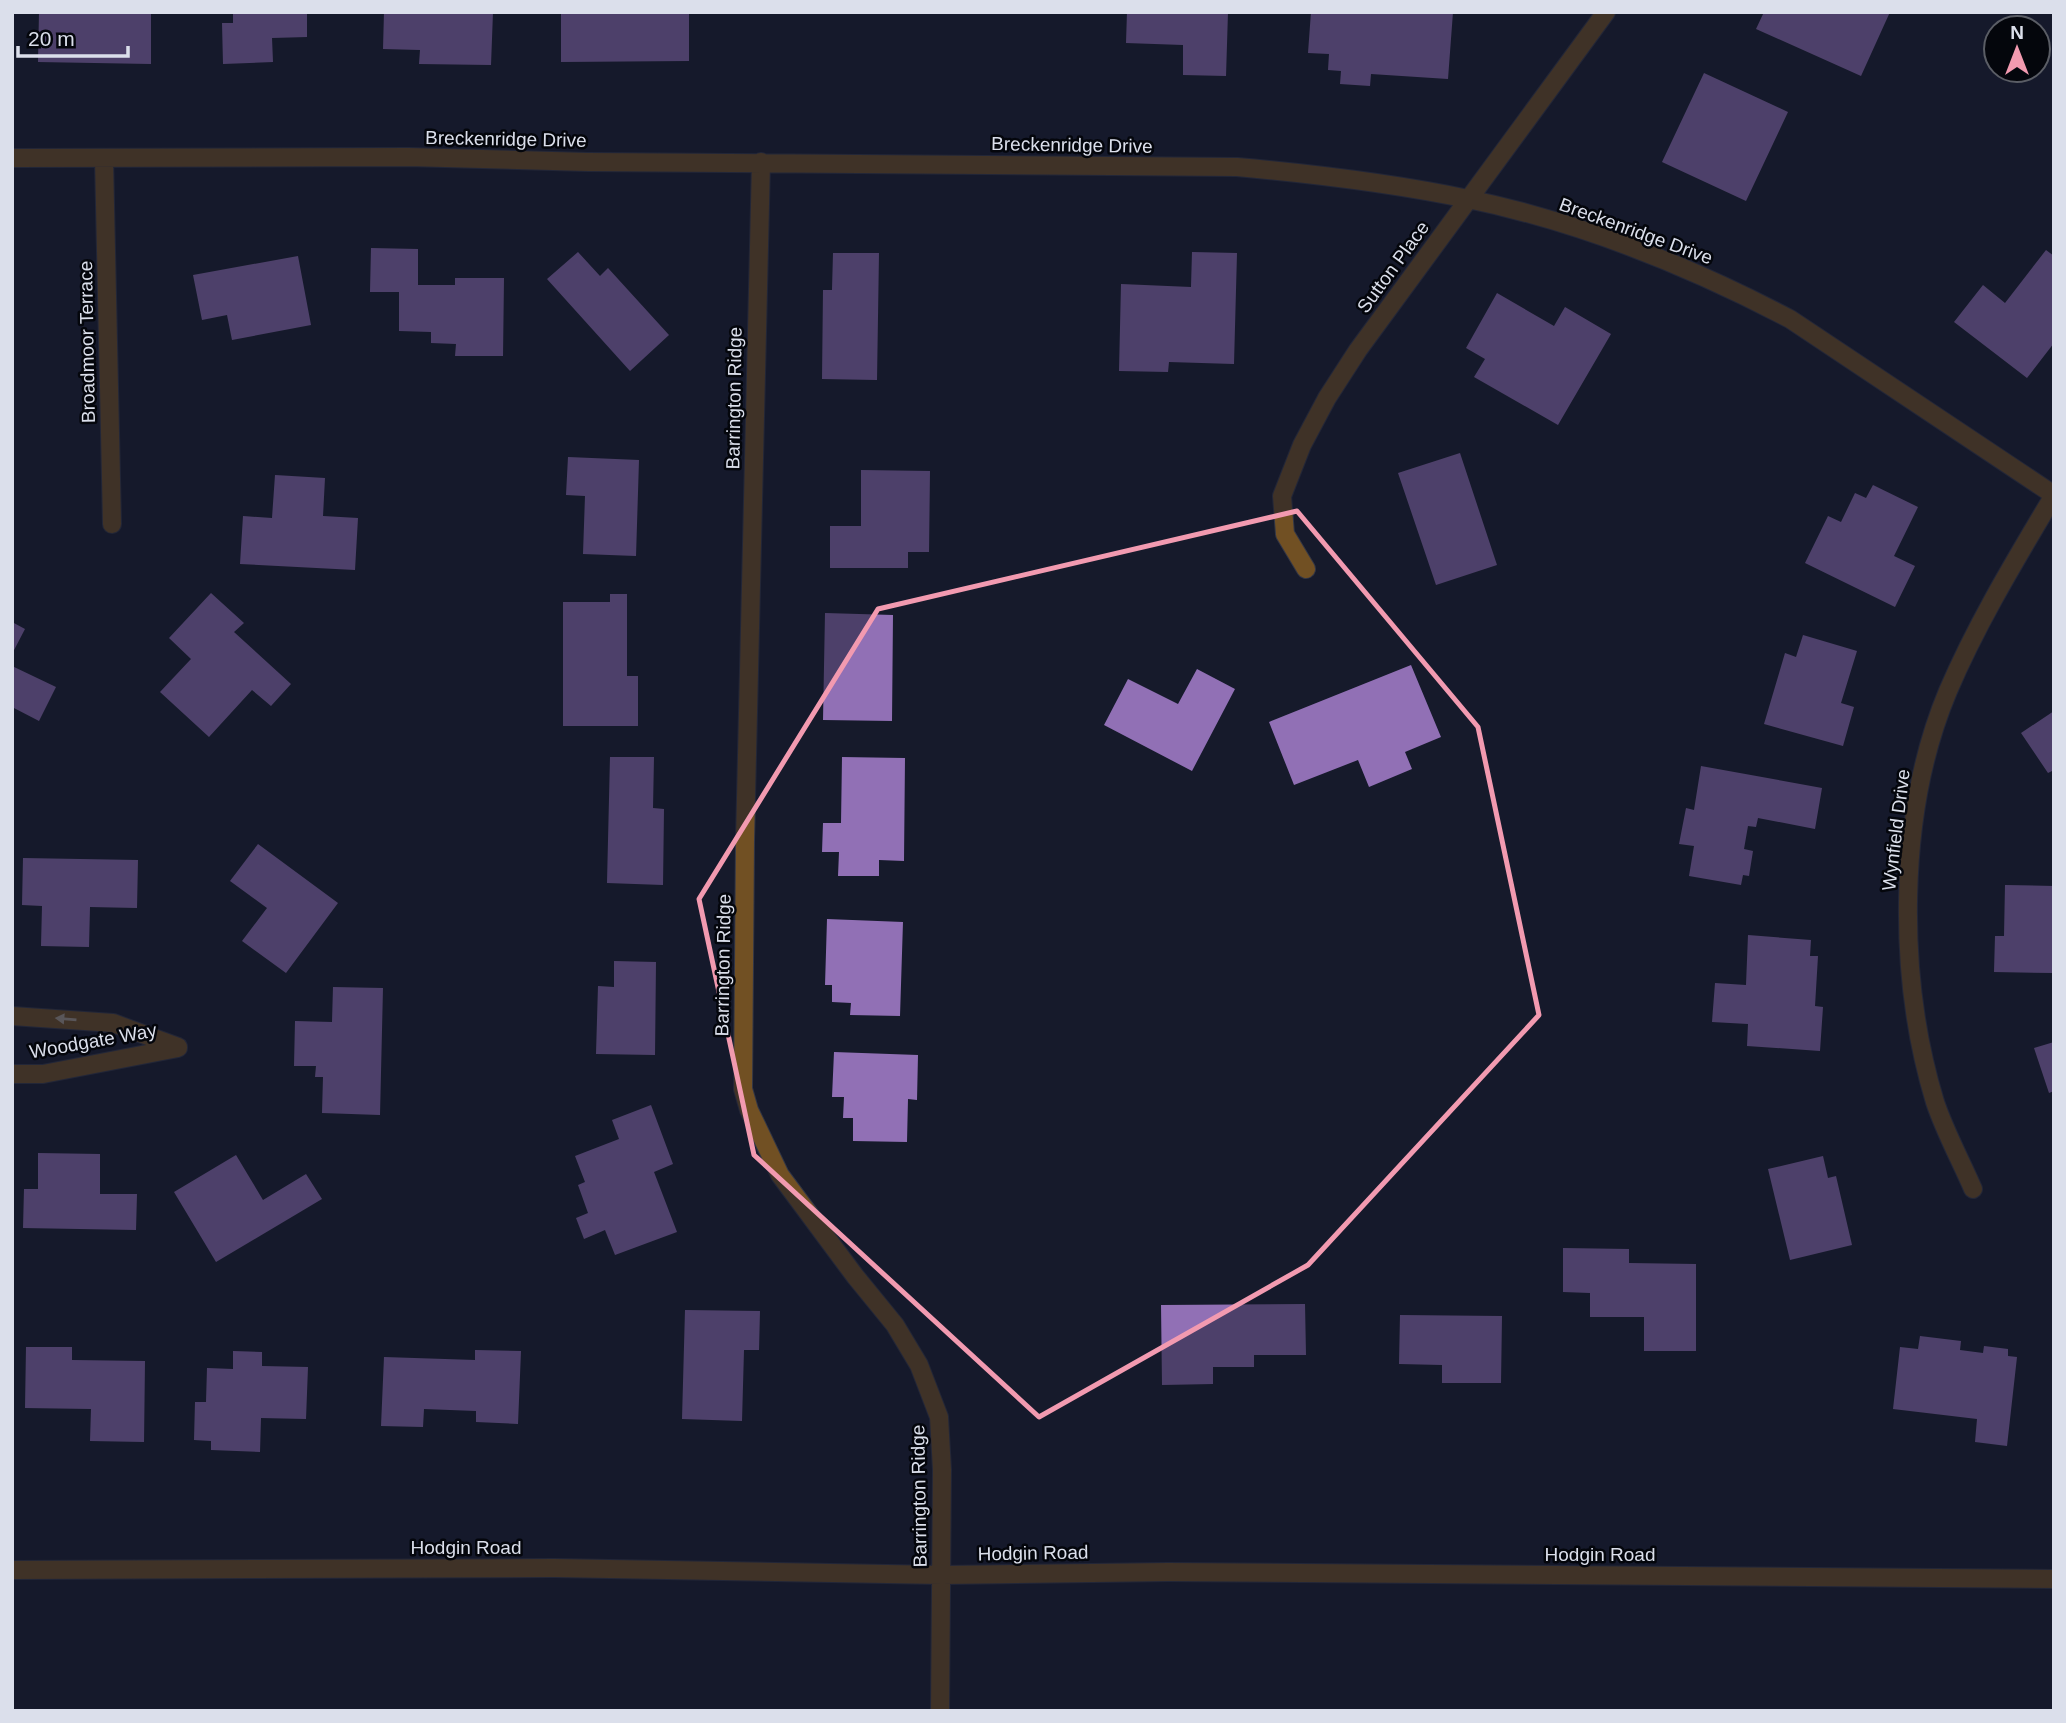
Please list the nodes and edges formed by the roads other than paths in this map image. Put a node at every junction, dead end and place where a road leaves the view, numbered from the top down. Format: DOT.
graph roads {
  1 [pos="1606,12"];
  2 [pos="12,158"];
  3 [pos="104,159"];
  4 [pos="761,162"];
  5 [pos="1469,199"];
  6 [pos="2054,495"];
  7 [pos="112,524"];
  8 [pos="1306,569"];
  9 [pos="12,1016"];
  10 [pos="12,1074"];
  11 [pos="1973,1189"];
  12 [pos="12,1570"];
  13 [pos="942,1575"];
  14 [pos="2054,1579"];
  15 [pos="940,1711"];
  1 -- 5 [label="street, Sutton Place"];
  2 -- 3 [label="street, Breckenridge Drive"];
  3 -- 4 [label="street, Breckenridge Drive"];
  3 -- 7 [label="street, Broadmoor Terrace"];
  4 -- 5 [label="street, Breckenridge Drive"];
  4 -- 13 [label="street, Barrington Ridge"];
  5 -- 6 [label="street, Breckenridge Drive"];
  5 -- 8 [label="street, Sutton Place"];
  6 -- 11 [label="street, Wynfield Drive"];
  10 -- 9 [label="street, Woodgate Way, one-way"];
  12 -- 13 [label="street, Hodgin Road"];
  13 -- 14 [label="street, Hodgin Road"];
  13 -- 15 [label="street, Barrington Ridge"];
}
